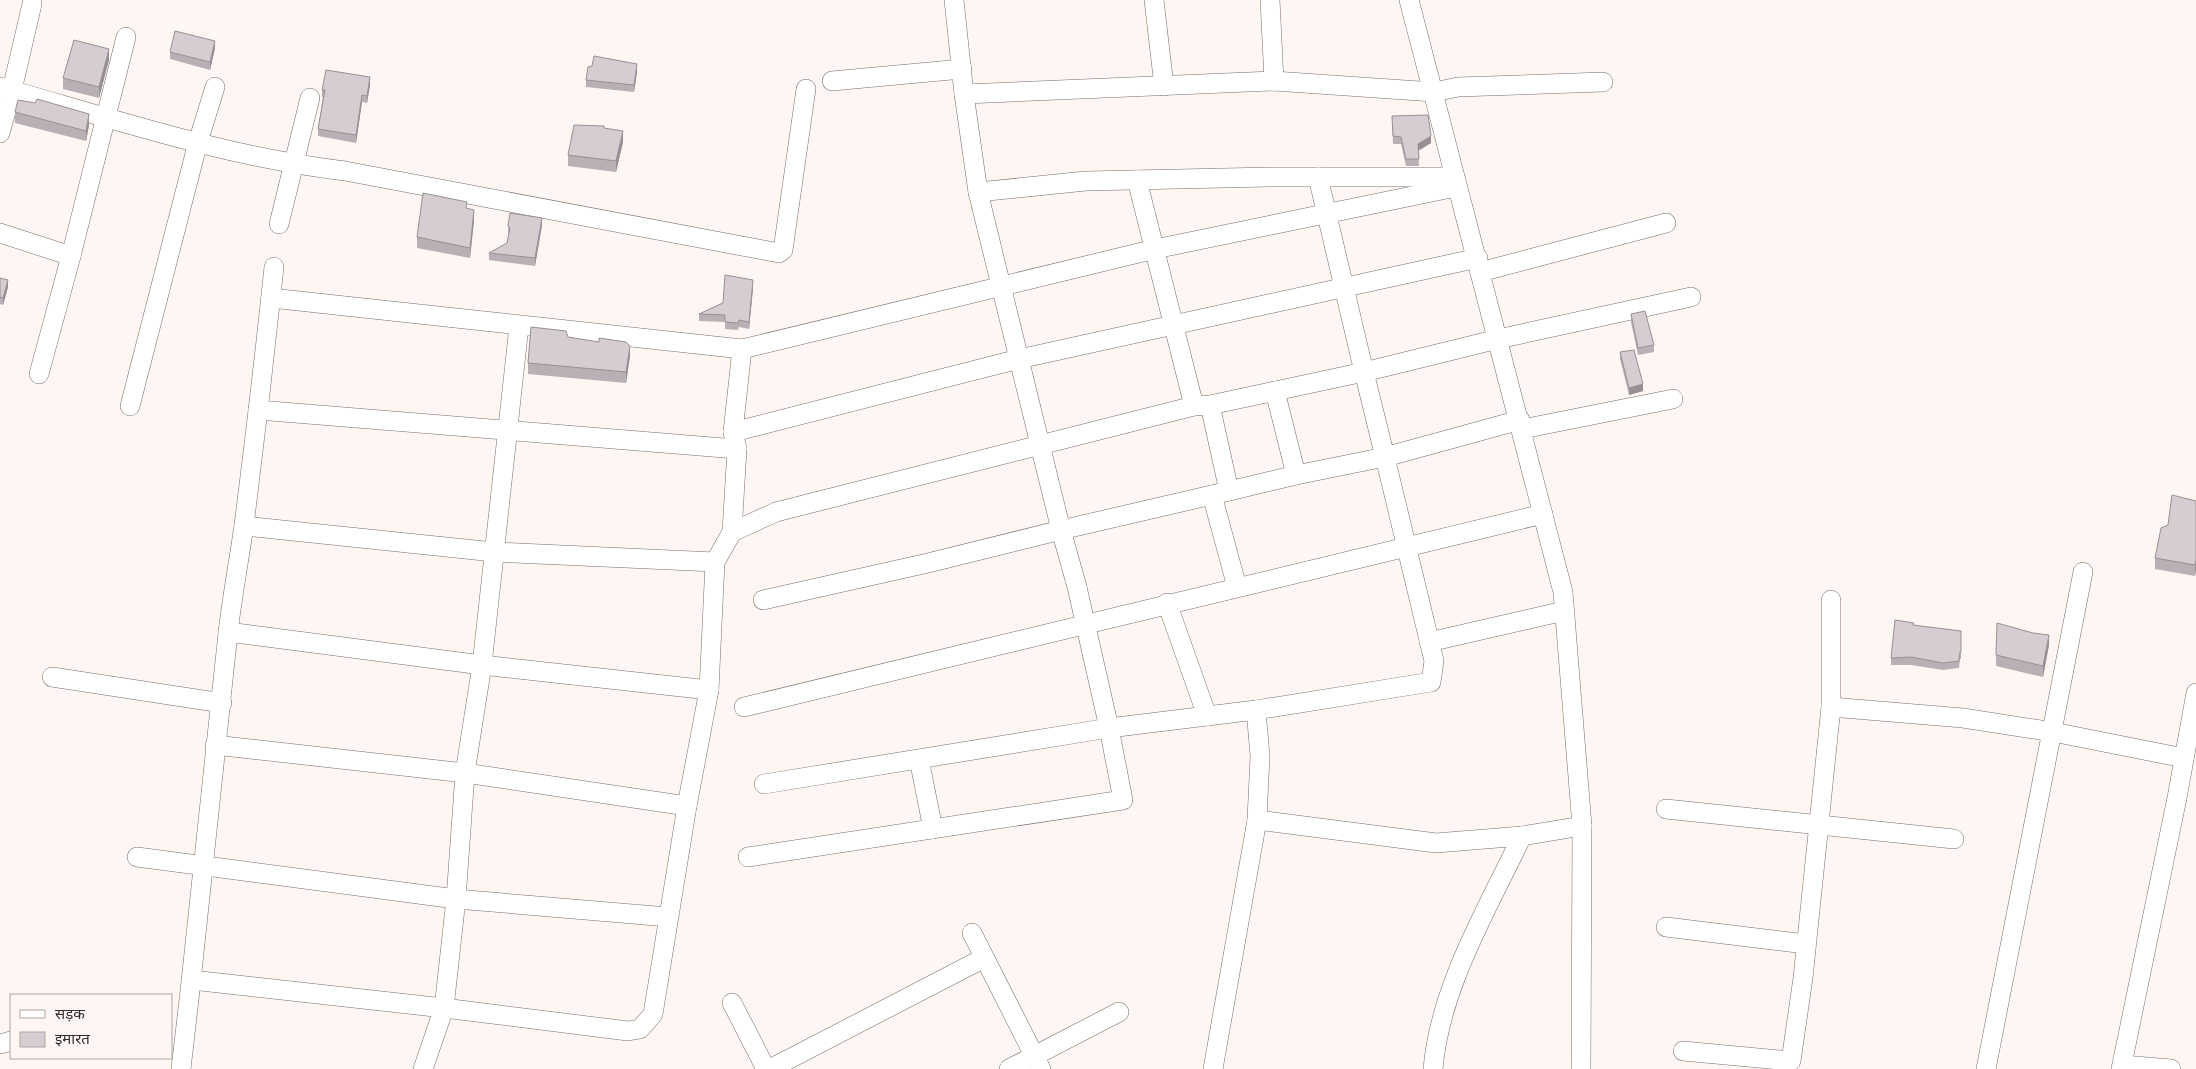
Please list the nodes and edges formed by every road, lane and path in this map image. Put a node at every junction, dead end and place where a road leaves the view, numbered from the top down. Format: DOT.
graph roads {
  1 [pos="954,0"];
  2 [pos="1154,0"];
  3 [pos="1270,0"];
  4 [pos="1409,0"];
  5 [pos="32,4"];
  6 [pos="126,37"];
  7 [pos="962,69"];
  8 [pos="832,81"];
  9 [pos="1274,81"];
  10 [pos="1603,82"];
  11 [pos="1164,86"];
  12 [pos="215,87"];
  13 [pos="6,88"];
  14 [pos="806,89"];
  15 [pos="1434,92"];
  16 [pos="964,94"];
  17 [pos="310,98"];
  18 [pos="107,116"];
  19 [pos="0,133"];
  20 [pos="198,142"];
  21 [pos="293,165"];
  22 [pos="1318,177"];
  23 [pos="1137,180"];
  24 [pos="1455,182"];
  25 [pos="978,192"];
  26 [pos="1326,212"];
  27 [pos="1666,223"];
  28 [pos="279,224"];
  29 [pos="0,233"];
  30 [pos="1155,249"];
  31 [pos="71,256"];
  32 [pos="1479,265"];
  33 [pos="274,267"];
  34 [pos="1344,286"];
  35 [pos="1001,287"];
  36 [pos="1691,297"];
  37 [pos="271,298"];
  38 [pos="1175,324"];
  39 [pos="519,326"];
  40 [pos="1498,338"];
  41 [pos="742,349"];
  42 [pos="1018,359"];
  43 [pos="1364,372"];
  44 [pos="38,374"];
  45 [pos="1275,392"];
  46 [pos="1673,399"];
  47 [pos="130,406"];
  48 [pos="1202,406"];
  49 [pos="258,410"];
  50 [pos="1521,425"];
  51 [pos="508,429"];
  52 [pos="735,441"];
  53 [pos="1040,446"];
  54 [pos="1385,457"];
  55 [pos="1296,474"];
  56 [pos="1220,493"];
  57 [pos="1543,514"];
  58 [pos="244,526"];
  59 [pos="1061,530"];
  60 [pos="732,532"];
  61 [pos="1406,547"];
  62 [pos="494,552"];
  63 [pos="715,562"];
  64 [pos="2083,572"];
  65 [pos="1237,587"];
  66 [pos="764,600"];
  67 [pos="1831,600"];
  68 [pos="1167,603"];
  69 [pos="1564,611"];
  70 [pos="1085,623"];
  71 [pos="228,632"];
  72 [pos="1429,642"];
  73 [pos="482,665"];
  74 [pos="52,677"];
  75 [pos="709,690"];
  76 [pos="2196,694"];
  77 [pos="222,703"];
  78 [pos="744,707"];
  79 [pos="1831,707"];
  80 [pos="1256,710"];
  81 [pos="1207,716"];
  82 [pos="1109,728"];
  83 [pos="2053,732"];
  84 [pos="216,745"];
  85 [pos="2184,758"];
  86 [pos="919,759"];
  87 [pos="465,773"];
  88 [pos="764,784"];
  89 [pos="687,806"];
  90 [pos="1666,809"];
  91 [pos="1257,820"];
  92 [pos="1818,825"];
  93 [pos="1582,826"];
  94 [pos="933,829"];
  95 [pos="1522,836"];
  96 [pos="1954,840"];
  97 [pos="137,857"];
  98 [pos="748,857"];
  99 [pos="205,866"];
  100 [pos="456,899"];
  101 [pos="668,917"];
  102 [pos="1666,927"];
  103 [pos="972,934"];
  104 [pos="1806,944"];
  105 [pos="984,958"];
  106 [pos="192,980"];
  107 [pos="732,1003"];
  108 [pos="444,1008"];
  109 [pos="1119,1012"];
  110 [pos="178,1032"];
  111 [pos="1684,1050"];
  112 [pos="1037,1062"];
  113 [pos="1722,1062"];
  114 [pos="1790,1065"];
  115 [pos="2122,1067"];
  116 [pos="181,1069"];
  117 [pos="423,1069"];
  118 [pos="766,1069"];
  119 [pos="770,1069"];
  120 [pos="1009,1069"];
  121 [pos="1213,1069"];
  122 [pos="1433,1069"];
  123 [pos="1581,1069"];
  124 [pos="1986,1069"];
  125 [pos="2171,1069"];
  1 -- 7 [label="street"];
  2 -- 11 [label="street"];
  3 -- 9 [label="street"];
  4 -- 15 [label="street"];
  5 -- 13 [label="street"];
  6 -- 18 [label="street"];
  7 -- 8 [label="street"];
  7 -- 16 [label="street"];
  9 -- 11 [label="street"];
  9 -- 15 [label="street"];
  10 -- 15 [label="street"];
  11 -- 16 [label="street"];
  12 -- 20 [label="street"];
  13 -- 18 [label="street"];
  13 -- 19 [label="street"];
  14 -- 21 [label="street"];
  15 -- 24 [label="street"];
  16 -- 25 [label="street"];
  17 -- 21 [label="street"];
  18 -- 20 [label="street"];
  18 -- 31 [label="street"];
  20 -- 21 [label="street"];
  20 -- 47 [label="street"];
  21 -- 28 [label="street"];
  22 -- 23 [label="street"];
  22 -- 24 [label="street"];
  22 -- 26 [label="street"];
  23 -- 25 [label="street"];
  23 -- 30 [label="street"];
  24 -- 26 [label="street"];
  24 -- 32 [label="street"];
  25 -- 35 [label="street"];
  26 -- 30 [label="street"];
  26 -- 34 [label="street"];
  27 -- 32 [label="street"];
  29 -- 31 [label="street"];
  30 -- 35 [label="street"];
  30 -- 38 [label="street"];
  31 -- 44 [label="street"];
  32 -- 34 [label="street"];
  32 -- 40 [label="street"];
  33 -- 37 [label="street"];
  34 -- 38 [label="street"];
  34 -- 43 [label="street"];
  35 -- 41 [label="street"];
  35 -- 42 [label="street"];
  36 -- 40 [label="street"];
  37 -- 39 [label="street"];
  37 -- 49 [label="street"];
  38 -- 42 [label="street"];
  38 -- 48 [label="street"];
  39 -- 41 [label="street"];
  39 -- 51 [label="street"];
  40 -- 43 [label="street"];
  40 -- 50 [label="street"];
  41 -- 52 [label="street"];
  42 -- 52 [label="street"];
  42 -- 53 [label="street"];
  43 -- 45 [label="street"];
  43 -- 54 [label="street"];
  45 -- 48 [label="street"];
  45 -- 55 [label="street"];
  46 -- 50 [label="street"];
  48 -- 53 [label="street"];
  48 -- 56 [label="street"];
  49 -- 51 [label="street"];
  49 -- 58 [label="street"];
  50 -- 54 [label="street"];
  50 -- 57 [label="street"];
  51 -- 52 [label="street"];
  51 -- 62 [label="street"];
  52 -- 60 [label="street"];
  53 -- 59 [label="street"];
  53 -- 60 [label="street"];
  54 -- 55 [label="street"];
  54 -- 61 [label="street"];
  55 -- 56 [label="street"];
  56 -- 59 [label="street"];
  56 -- 65 [label="street"];
  57 -- 61 [label="street"];
  57 -- 69 [label="street"];
  58 -- 62 [label="street"];
  58 -- 71 [label="street"];
  59 -- 66 [label="street"];
  59 -- 70 [label="street"];
  60 -- 63 [label="street"];
  61 -- 65 [label="street"];
  61 -- 72 [label="street"];
  62 -- 63 [label="street"];
  62 -- 73 [label="street"];
  63 -- 75 [label="street"];
  64 -- 83 [label="street"];
  65 -- 68 [label="street"];
  67 -- 79 [label="street"];
  68 -- 70 [label="street"];
  68 -- 81 [label="street"];
  69 -- 72 [label="street"];
  69 -- 93 [label="street"];
  70 -- 78 [label="street"];
  70 -- 82 [label="street"];
  71 -- 73 [label="street"];
  71 -- 77 [label="street"];
  72 -- 80 [label="street"];
  73 -- 75 [label="street"];
  73 -- 87 [label="street"];
  74 -- 77 [label="street"];
  75 -- 89 [label="street"];
  76 -- 85 [label="street"];
  77 -- 84 [label="street"];
  79 -- 83 [label="street"];
  79 -- 92 [label="street"];
  80 -- 81 [label="street"];
  80 -- 91 [label="street"];
  81 -- 82 [label="street"];
  82 -- 86 [label="street"];
  82 -- 94 [label="street"];
  83 -- 85 [label="street"];
  83 -- 124 [label="street"];
  84 -- 87 [label="street"];
  84 -- 99 [label="street"];
  85 -- 115 [label="street"];
  86 -- 88 [label="street"];
  86 -- 94 [label="street"];
  87 -- 89 [label="street"];
  87 -- 100 [label="street"];
  89 -- 101 [label="street"];
  90 -- 92 [label="street"];
  91 -- 95 [label="street"];
  91 -- 121 [label="street"];
  92 -- 96 [label="street"];
  92 -- 104 [label="street"];
  93 -- 95 [label="street"];
  93 -- 123 [label="street"];
  94 -- 98 [label="street"];
  95 -- 122 [label="street"];
  97 -- 99 [label="street"];
  99 -- 100 [label="street"];
  99 -- 106 [label="street"];
  100 -- 101 [label="street"];
  100 -- 108 [label="street"];
  101 -- 108 [label="street"];
  102 -- 104 [label="street"];
  103 -- 105 [label="street"];
  104 -- 114 [label="street"];
  105 -- 112 [label="street"];
  105 -- 119 [label="street"];
  106 -- 108 [label="street"];
  106 -- 110 [label="street"];
  107 -- 118 [label="street"];
  108 -- 117 [label="street"];
  109 -- 112 [label="street"];
  110 -- 116 [label="street"];
  111 -- 113 [label="street"];
  112 -- 120 [label="street"];
  113 -- 114 [label="street"];
  115 -- 125 [label="street"];
}
